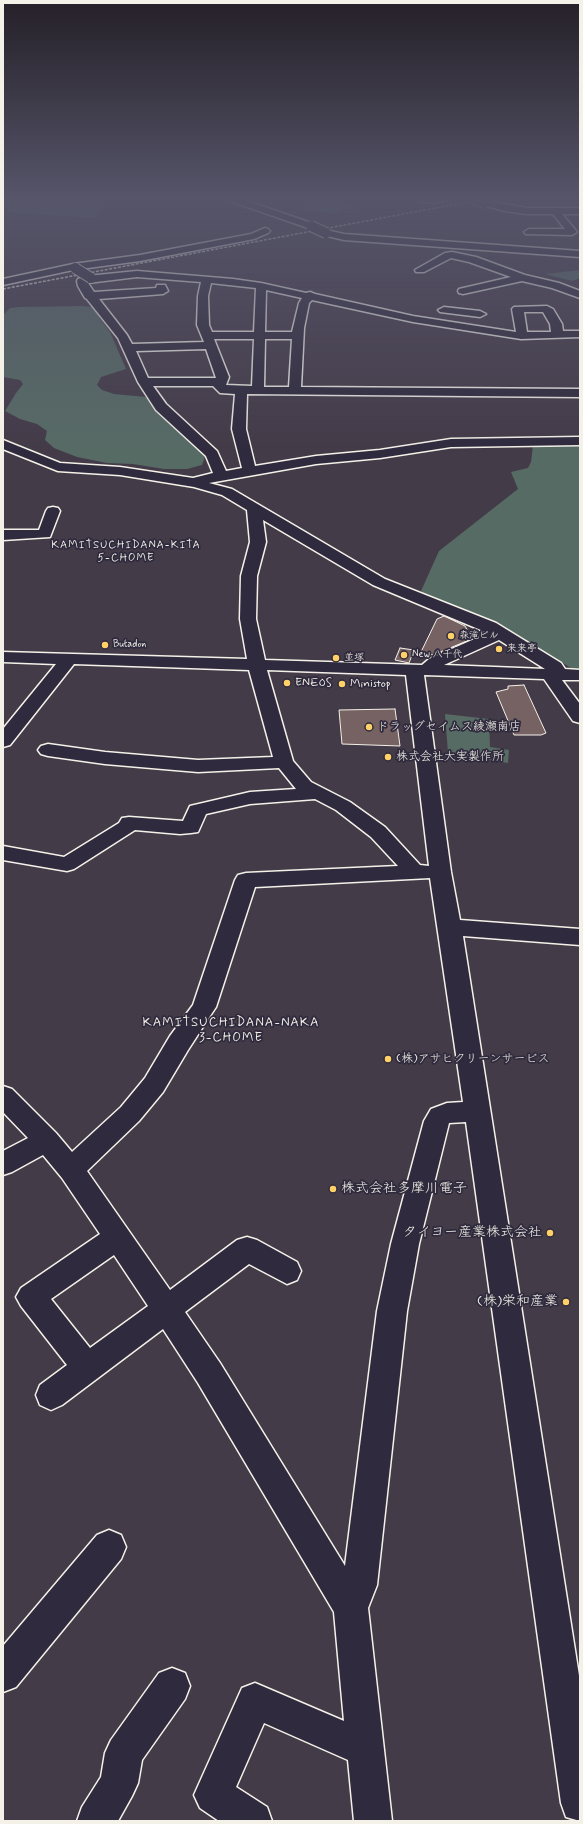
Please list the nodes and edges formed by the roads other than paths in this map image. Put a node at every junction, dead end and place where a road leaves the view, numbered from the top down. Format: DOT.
graph roads {
  1 [pos="82,282"];
  2 [pos="206,282"];
  3 [pos="226,282"];
  4 [pos="503,282"];
  5 [pos="541,282"];
  6 [pos="261,286"];
  7 [pos="161,287"];
  8 [pos="463,291"];
  9 [pos="579,293"];
  10 [pos="310,296"];
  11 [pos="93,299"];
  12 [pos="421,308"];
  13 [pos="436,310"];
  14 [pos="415,319"];
  15 [pos="480,330"];
  16 [pos="580,334"];
  17 [pos="297,335"];
  18 [pos="556,335"];
  19 [pos="260,336"];
  20 [pos="521,336"];
  21 [pos="208,340"];
  22 [pos="168,346"];
  23 [pos="128,348"];
  24 [pos="181,381"];
  25 [pos="144,382"];
  26 [pos="221,382"];
  27 [pos="295,390"];
  28 [pos="241,391"];
  29 [pos="258,391"];
  30 [pos="580,393"];
  31 [pos="580,441"];
  32 [pos="5,453"];
  33 [pos="250,472"];
  34 [pos="221,477"];
  35 [pos="195,483"];
  36 [pos="254,507"];
  37 [pos="54,511"];
  38 [pos="3,535"];
  39 [pos="501,633"];
  40 [pos="3,657"];
  41 [pos="69,659"];
  42 [pos="256,665"];
  43 [pos="420,670"];
  44 [pos="555,675"];
  45 [pos="580,675"];
  46 [pos="580,717"];
  47 [pos="3,741"];
  48 [pos="48,750"];
  49 [pos="284,762"];
  50 [pos="319,793"];
  51 [pos="3,853"];
  52 [pos="413,872"];
  53 [pos="440,872"];
  54 [pos="450,927"];
  55 [pos="580,937"];
  56 [pos="3,1096"];
  57 [pos="476,1111"];
  58 [pos="47,1140"];
  59 [pos="3,1164"];
  60 [pos="71,1170"];
  61 [pos="118,1237"];
  62 [pos="287,1271"];
  63 [pos="168,1310"];
  64 [pos="88,1368"];
  65 [pos="51,1396"];
  66 [pos="109,1547"];
  67 [pos="351,1608"];
  68 [pos="3,1674"];
  69 [pos="172,1686"];
  70 [pos="366,1749"];
  71 [pos="580,1804"];
  72 [pos="96,1821"];
  73 [pos="253,1821"];
  74 [pos="373,1821"];
  1 -- 11 [label="street"];
  2 -- 21 [label="street"];
  3 -- 6 [label="street"];
  4 -- 8 [label="street"];
  5 -- 9 [label="street"];
  6 -- 10 [label="street"];
  6 -- 19 [label="street"];
  7 -- 11 [label="street"];
  10 -- 14 [label="street"];
  10 -- 17 [label="street"];
  11 -- 23 [label="street"];
  12 -- 14 [label="street"];
  13 -- 15 [label="street"];
  14 -- 15 [label="street"];
  15 -- 20 [label="street"];
  16 -- 18 [label="street"];
  17 -- 19 [label="street"];
  17 -- 27 [label="street"];
  18 -- 20 [label="street"];
  18 -- 20 [label="street"];
  19 -- 21 [label="street"];
  19 -- 29 [label="street"];
  21 -- 22 [label="street"];
  21 -- 26 [label="street"];
  22 -- 23 [label="street"];
  22 -- 24 [label="street"];
  23 -- 25 [label="street"];
  24 -- 25 [label="street"];
  24 -- 26 [label="street"];
  25 -- 34 [label="street"];
  26 -- 28 [label="street"];
  27 -- 29 [label="street"];
  27 -- 30 [label="street"];
  28 -- 29 [label="street"];
  28 -- 33 [label="street"];
  31 -- 33 [label="street"];
  32 -- 35 [label="street"];
  33 -- 34 [label="street"];
  34 -- 35 [label="street"];
  35 -- 36 [label="street"];
  36 -- 39 [label="street"];
  36 -- 42 [label="street"];
  37 -- 38 [label="street"];
  39 -- 43 [label="street"];
  39 -- 44 [label="street"];
  40 -- 41 [label="street"];
  41 -- 42 [label="street"];
  41 -- 47 [label="street"];
  42 -- 43 [label="street"];
  42 -- 49 [label="street"];
  43 -- 44 [label="street"];
  43 -- 53 [label="street"];
  44 -- 45 [label="street"];
  44 -- 46 [label="street"];
  48 -- 49 [label="street"];
  49 -- 50 [label="street"];
  50 -- 51 [label="street"];
  50 -- 52 [label="street"];
  52 -- 53 [label="street"];
  52 -- 60 [label="street"];
  53 -- 54 [label="street"];
  54 -- 55 [label="street"];
  54 -- 57 [label="street"];
  56 -- 58 [label="street"];
  57 -- 67 [label="street"];
  57 -- 71 [label="street"];
  58 -- 59 [label="street"];
  58 -- 60 [label="street"];
  60 -- 61 [label="street"];
  61 -- 63 [label="street"];
  61 -- 64 [label="street"];
  62 -- 63 [label="street"];
  63 -- 64 [label="street"];
  63 -- 67 [label="street"];
  64 -- 65 [label="street"];
  66 -- 68 [label="street"];
  67 -- 70 [label="street"];
  69 -- 72 [label="street"];
  70 -- 73 [label="street"];
  70 -- 74 [label="street"];
}
